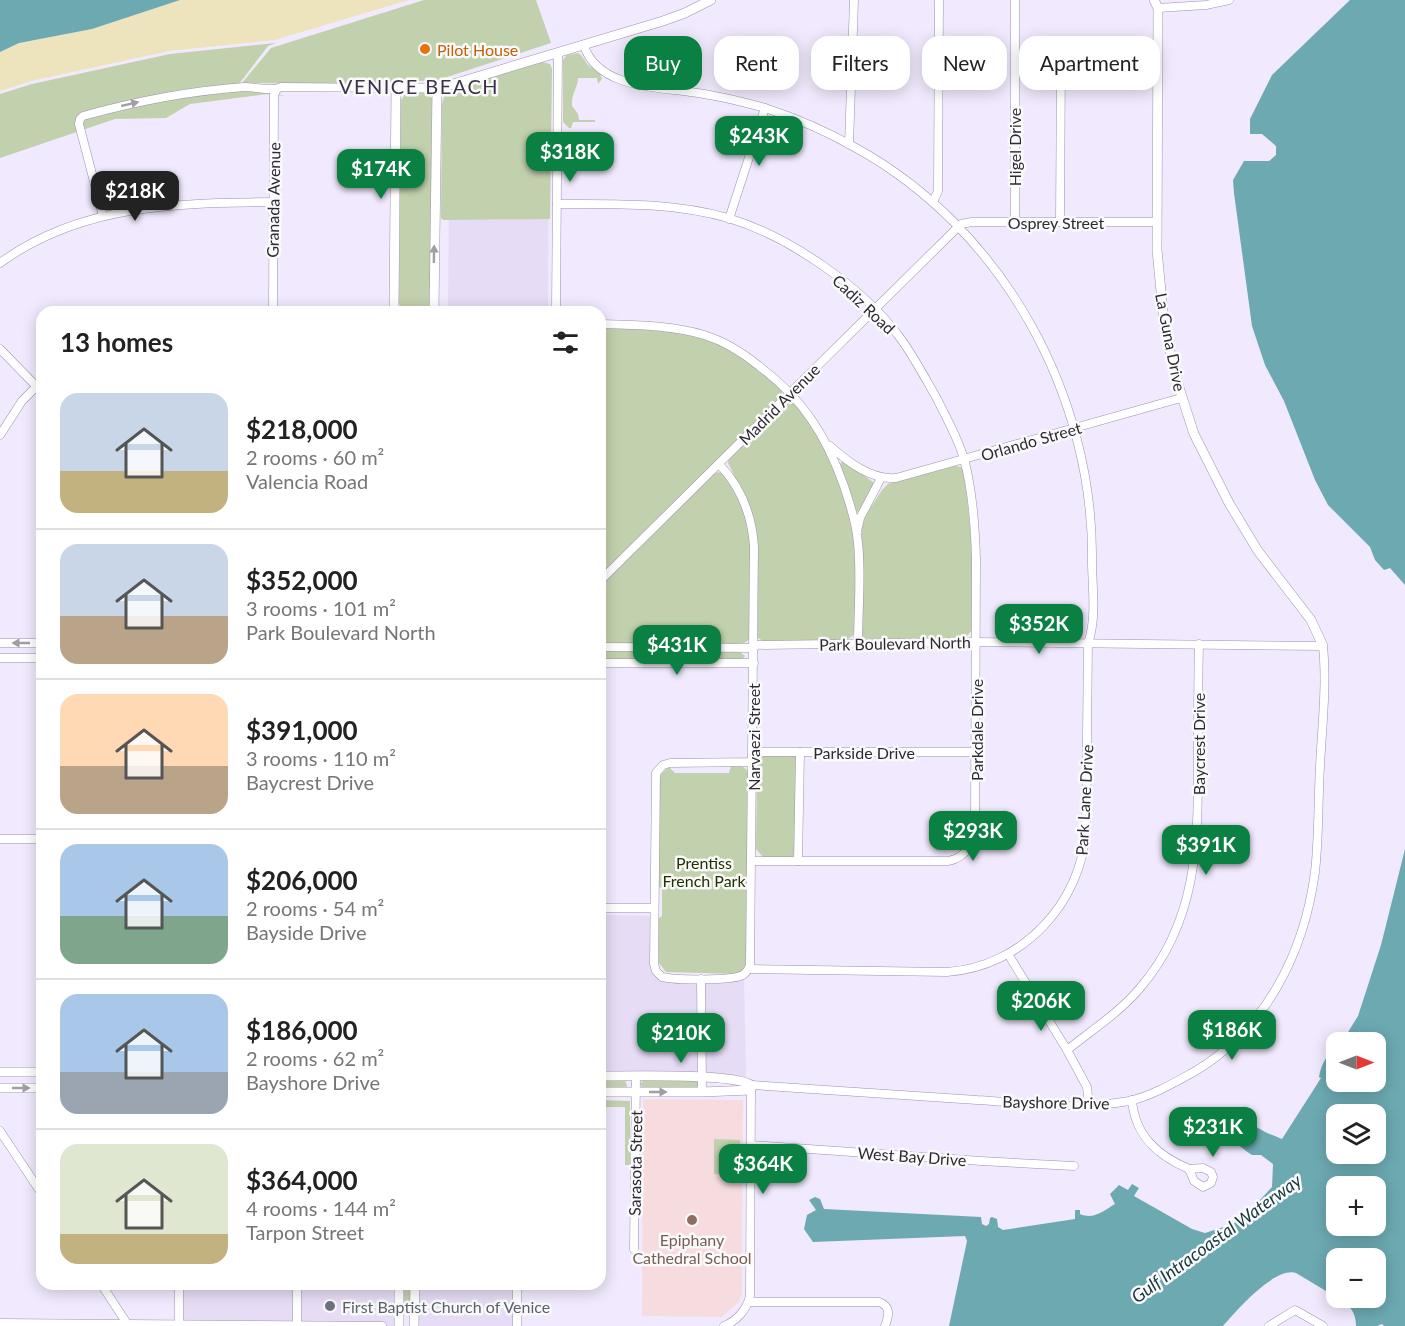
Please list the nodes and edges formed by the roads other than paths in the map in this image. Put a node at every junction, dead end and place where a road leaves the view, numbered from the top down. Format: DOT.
graph roads {
  1 [pos="711,0"];
  2 [pos="854,0"];
  3 [pos="939,0"];
  4 [pos="1015,0"];
  5 [pos="1229,0"];
  6 [pos="1156,4"];
  7 [pos="584,46"];
  8 [pos="558,53"];
  9 [pos="396,88"];
  10 [pos="437,88"];
  11 [pos="277,89"];
  12 [pos="1061,90"];
  13 [pos="765,108"];
  14 [pos="849,144"];
  15 [pos="273,202"];
  16 [pos="933,202"];
  17 [pos="557,204"];
  18 [pos="103,216"];
  19 [pos="729,219"];
  20 [pos="1015,222"];
  21 [pos="1060,222"];
  22 [pos="1156,222"];
  23 [pos="957,227"];
  24 [pos="0,263"];
  25 [pos="273,306"];
  26 [pos="394,306"];
  27 [pos="434,306"];
  28 [pos="556,306"];
  29 [pos="875,309"];
  30 [pos="606,324"];
  31 [pos="0,349"];
  32 [pos="36,382"];
  33 [pos="36,390"];
  34 [pos="791,392"];
  35 [pos="1181,398"];
  36 [pos="1075,428"];
  37 [pos="0,435"];
  38 [pos="827,443"];
  39 [pos="964,459"];
  40 [pos="719,464"];
  41 [pos="881,478"];
  42 [pos="857,534"];
  43 [pos="606,574"];
  44 [pos="976,642"];
  45 [pos="1088,642"];
  46 [pos="0,643"];
  47 [pos="36,643"];
  48 [pos="858,644"];
  49 [pos="1199,644"];
  50 [pos="1323,646"];
  51 [pos="606,647"];
  52 [pos="754,647"];
  53 [pos="0,658"];
  54 [pos="36,658"];
  55 [pos="606,663"];
  56 [pos="754,663"];
  57 [pos="753,752"];
  58 [pos="800,752"];
  59 [pos="975,752"];
  60 [pos="753,762"];
  61 [pos="0,839"];
  62 [pos="36,839"];
  63 [pos="752,861"];
  64 [pos="798,861"];
  65 [pos="606,908"];
  66 [pos="654,908"];
  67 [pos="1008,954"];
  68 [pos="749,969"];
  69 [pos="701,979"];
  70 [pos="1068,1050"];
  71 [pos="0,1072"];
  72 [pos="36,1072"];
  73 [pos="606,1076"];
  74 [pos="636,1077"];
  75 [pos="702,1077"];
  76 [pos="0,1088"];
  77 [pos="36,1088"];
  78 [pos="751,1088"];
  79 [pos="606,1092"];
  80 [pos="636,1092"];
  81 [pos="702,1092"];
  82 [pos="1132,1100"];
  83 [pos="1089,1105"];
  84 [pos="0,1131"];
  85 [pos="751,1146"];
  86 [pos="1074,1166"];
  87 [pos="1189,1169"];
  88 [pos="36,1185"];
  89 [pos="634,1249"];
  90 [pos="105,1290"];
  91 [pos="179,1290"];
  92 [pos="297,1290"];
  93 [pos="399,1290"];
  94 [pos="415,1290"];
  95 [pos="517,1290"];
  96 [pos="749,1302"];
  97 [pos="3,1322"];
  98 [pos="70,1325"];
  99 [pos="128,1325"];
  100 [pos="179,1325"];
  101 [pos="297,1325"];
  102 [pos="382,1326"];
  103 [pos="399,1326"];
  104 [pos="414,1326"];
  105 [pos="517,1326"];
  106 [pos="724,1326"];
  107 [pos="885,1326"];
  108 [pos="1269,1326"];
  109 [pos="1323,1326"];
  1 -- 7 [label="street"];
  2 -- 14 [label="street"];
  3 -- 16 [label="street"];
  4 -- 20 [label="street, Higel Drive"];
  5 -- 6 [label="street"];
  6 -- 22 [label="street, La Guna Drive"];
  7 -- 8 [label="street"];
  7 -- 13 [label="street, Park Lane Drive"];
  8 -- 10 [label="street"];
  8 -- 17 [label="street"];
  9 -- 10 [label="street"];
  9 -- 11 [label="street"];
  9 -- 26 [label="street"];
  27 -- 10 [label="street, one-way"];
  11 -- 15 [label="street, Granada Avenue"];
  18 -- 11 [label="street, one-way"];
  12 -- 21 [label="street"];
  13 -- 14 [label="street, Park Lane Drive"];
  13 -- 19 [label="street"];
  14 -- 16 [label="street, Park Lane Drive"];
  15 -- 18 [label="street"];
  15 -- 25 [label="street, Granada Avenue"];
  16 -- 23 [label="street, Park Lane Drive"];
  17 -- 19 [label="street, Cadiz Road"];
  17 -- 28 [label="street"];
  18 -- 24 [label="street"];
  19 -- 29 [label="street, Cadiz Road"];
  20 -- 21 [label="street, Osprey Street"];
  20 -- 23 [label="street, Osprey Street"];
  21 -- 22 [label="street, Osprey Street"];
  22 -- 35 [label="street, La Guna Drive"];
  23 -- 29 [label="street, Madrid Avenue"];
  23 -- 36 [label="street, Park Lane Drive"];
  29 -- 34 [label="street, Madrid Avenue"];
  29 -- 39 [label="street, Cadiz Road"];
  30 -- 34 [label="street"];
  31 -- 32 [label="street"];
  33 -- 37 [label="street"];
  34 -- 38 [label="street"];
  34 -- 40 [label="street, Madrid Avenue"];
  35 -- 36 [label="street, Orlando Street"];
  35 -- 50 [label="street, La Guna Drive"];
  36 -- 39 [label="street, Orlando Street"];
  36 -- 45 [label="street, Park Lane Drive"];
  38 -- 41 [label="street"];
  38 -- 42 [label="street"];
  39 -- 41 [label="street, Orlando Street"];
  39 -- 44 [label="street, Cadiz Road"];
  40 -- 43 [label="street, Madrid Avenue"];
  40 -- 52 [label="street, Narvaezi Street"];
  41 -- 42 [label="street"];
  42 -- 48 [label="street"];
  44 -- 45 [label="street, Park Boulevard North"];
  44 -- 48 [label="street, Park Boulevard North"];
  44 -- 59 [label="street, Parkdale Drive"];
  45 -- 49 [label="street, Park Boulevard North"];
  45 -- 67 [label="street, Park Lane Drive"];
  47 -- 46 [label="street, one-way"];
  48 -- 52 [label="street, Park Boulevard North"];
  49 -- 50 [label="street, Park Boulevard North"];
  49 -- 70 [label="street, Baycrest Drive"];
  50 -- 82 [label="street, Bayshore Drive"];
  51 -- 52 [label="street, Park Boulevard North"];
  52 -- 56 [label="street, Narvaezi Street"];
  53 -- 54 [label="street"];
  55 -- 56 [label="street"];
  56 -- 57 [label="street, Narvaezi Street"];
  57 -- 58 [label="street, Parkside Drive"];
  57 -- 60 [label="street, Narvaezi Street"];
  58 -- 59 [label="street, Parkside Drive"];
  58 -- 64 [label="street"];
  59 -- 64 [label="street, Parkdale Drive"];
  60 -- 63 [label="street, Narvaezi Street"];
  60 -- 66 [label="street"];
  61 -- 62 [label="street"];
  63 -- 64 [label="street, Parkdale Drive"];
  63 -- 68 [label="street, Narvaezi Street"];
  65 -- 66 [label="street"];
  66 -- 69 [label="street"];
  67 -- 68 [label="street, Park Lane Drive"];
  67 -- 70 [label="street"];
  68 -- 69 [label="street"];
  69 -- 75 [label="street"];
  70 -- 83 [label="street"];
  71 -- 72 [label="street"];
  73 -- 74 [label="street"];
  74 -- 75 [label="street"];
  74 -- 80 [label="street, Sarasota Street"];
  75 -- 78 [label="street"];
  75 -- 81 [label="street"];
  76 -- 77 [label="street, one-way"];
  78 -- 81 [label="street"];
  78 -- 83 [label="street, Bayshore Drive"];
  78 -- 85 [label="street"];
  79 -- 80 [label="street"];
  80 -- 81 [label="street, one-way"];
  80 -- 89 [label="street, Sarasota Street"];
  82 -- 83 [label="street, Bayshore Drive"];
  82 -- 87 [label="street"];
  84 -- 88 [label="street"];
  85 -- 86 [label="street, West Bay Drive"];
  85 -- 96 [label="street"];
  90 -- 99 [label="street"];
  91 -- 100 [label="street"];
  92 -- 101 [label="street"];
  93 -- 103 [label="street"];
  94 -- 104 [label="street"];
  95 -- 105 [label="street"];
  96 -- 106 [label="street"];
  96 -- 107 [label="street"];
  97 -- 98 [label="street"];
  98 -- 99 [label="street"];
  99 -- 100 [label="street"];
  100 -- 101 [label="street"];
  101 -- 102 [label="street"];
  108 -- 109 [label="street"];
}
